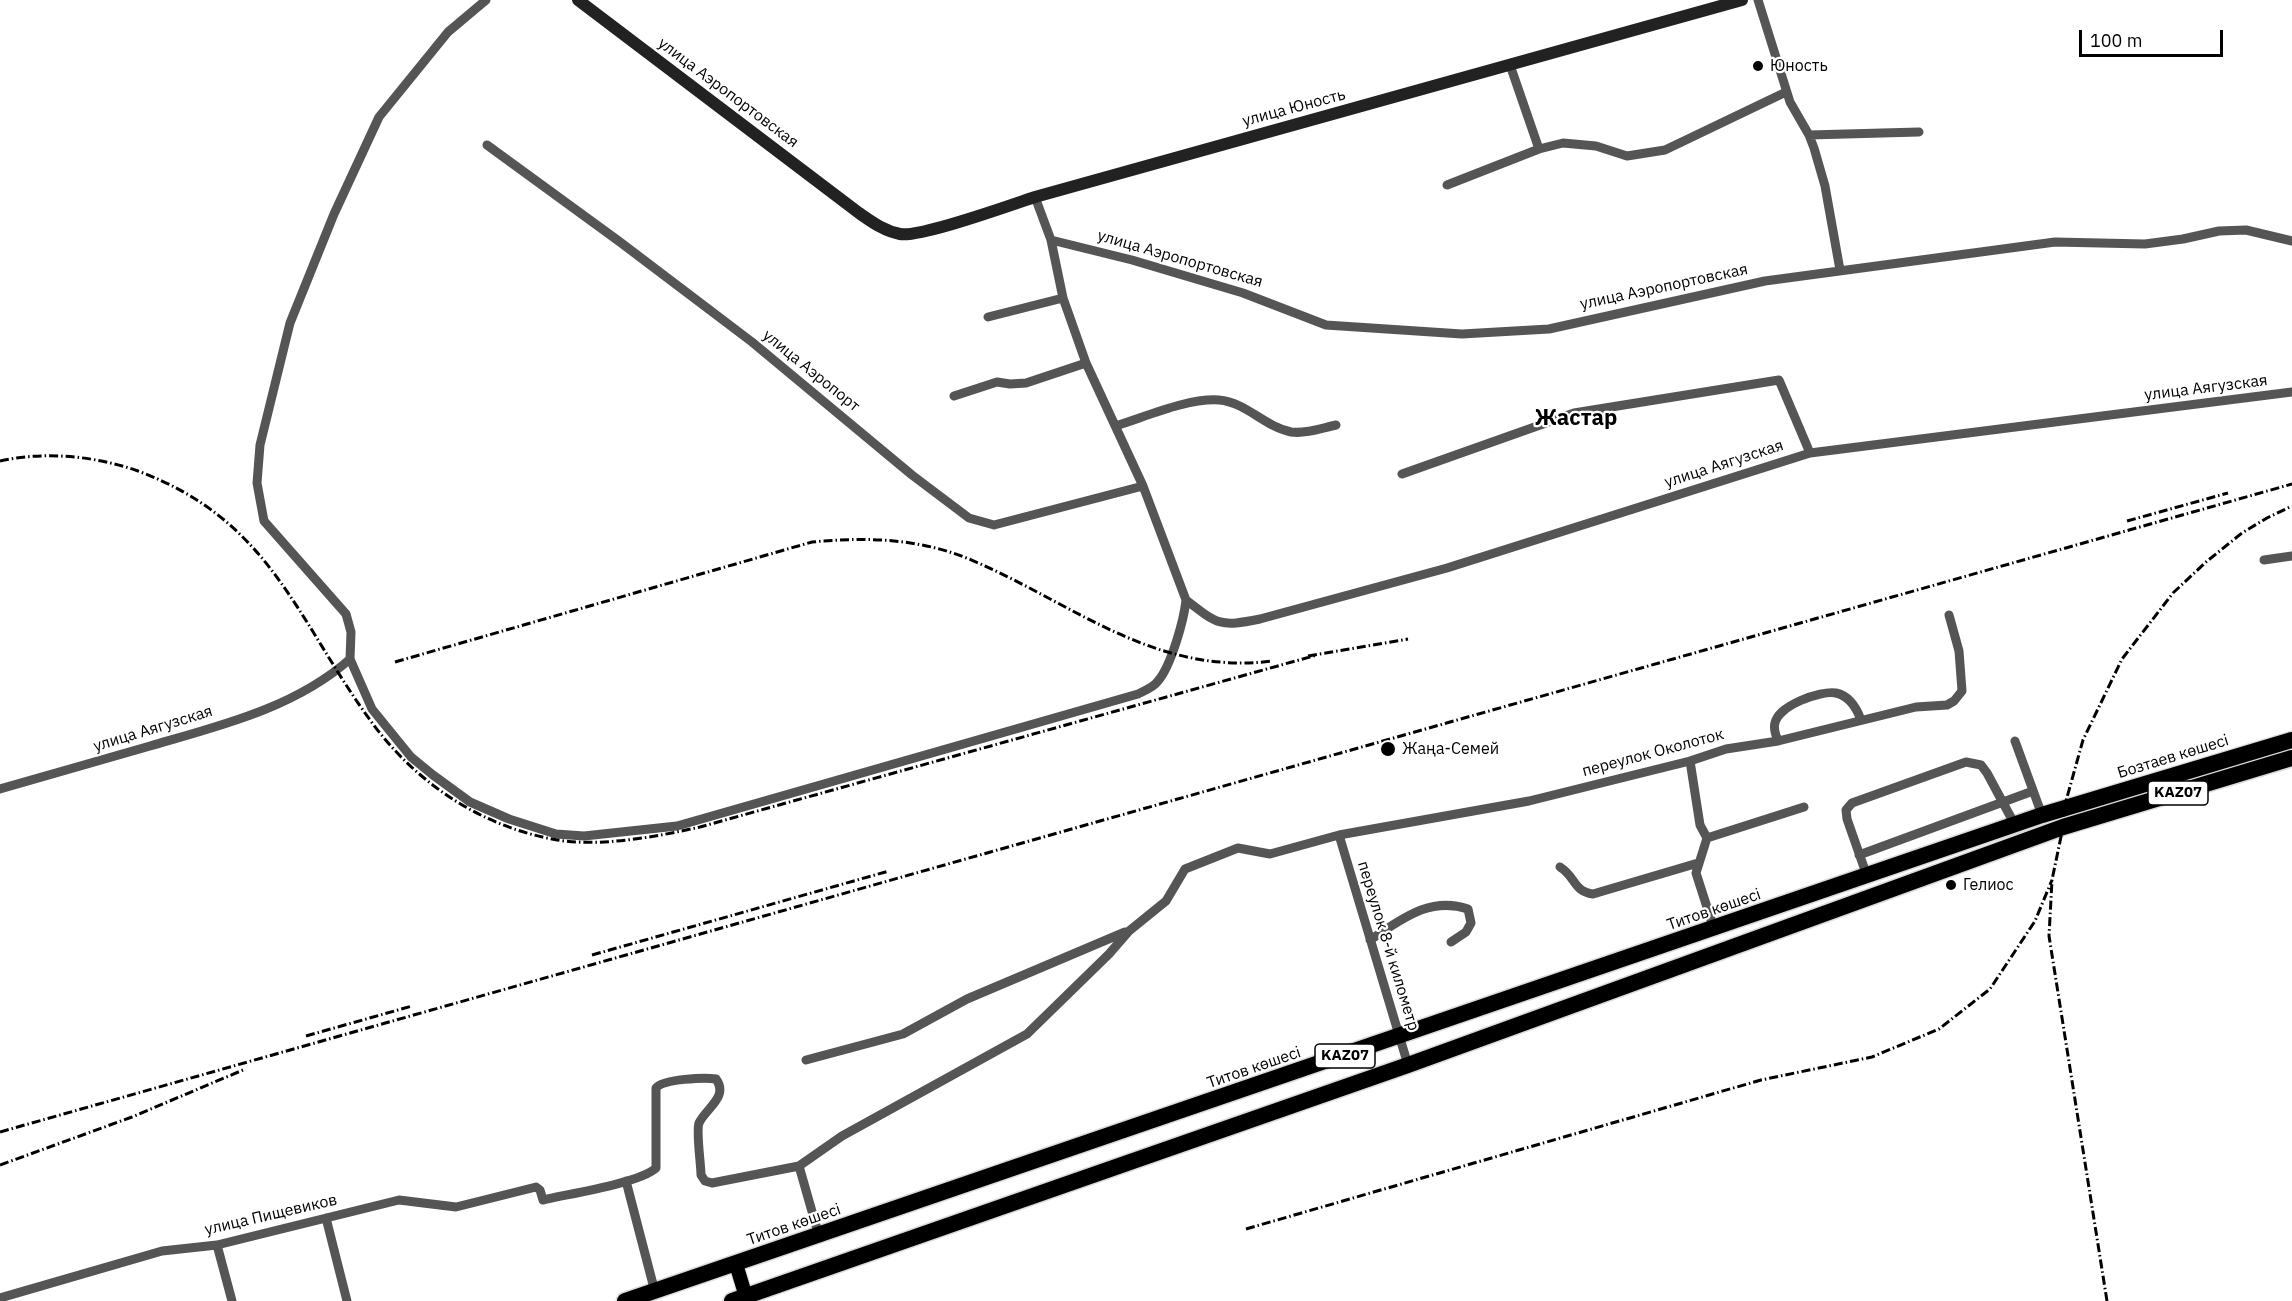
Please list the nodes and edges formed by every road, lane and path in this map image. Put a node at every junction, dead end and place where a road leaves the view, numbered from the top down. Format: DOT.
graph roads {
  1 [pos="486,0"];
  2 [pos="578,0"];
  3 [pos="1742,0"];
  4 [pos="1758,0"];
  5 [pos="1510,65"];
  6 [pos="1786,92"];
  7 [pos="1919,132"];
  8 [pos="1809,135"];
  9 [pos="487,145"];
  10 [pos="1539,149"];
  11 [pos="1447,185"];
  12 [pos="1035,197"];
  13 [pos="859,213"];
  14 [pos="1051,240"];
  15 [pos="2292,241"];
  16 [pos="1840,270"];
  17 [pos="1063,298"];
  18 [pos="987,317"];
  19 [pos="1086,363"];
  20 [pos="2292,392"];
  21 [pos="954,396"];
  22 [pos="1336,425"];
  23 [pos="1115,426"];
  24 [pos="1810,453"];
  25 [pos="1402,474"];
  26 [pos="1143,486"];
  27 [pos="2292,556"];
  28 [pos="2264,560"];
  29 [pos="1186,600"];
  30 [pos="1949,615"];
  31 [pos="350,659"];
  32 [pos="1862,720"];
  33 [pos="2292,740"];
  34 [pos="1778,741"];
  35 [pos="2015,741"];
  36 [pos="2292,758"];
  37 [pos="1690,761"];
  38 [pos="0,789"];
  39 [pos="2033,791"];
  40 [pos="2002,802"];
  41 [pos="1804,807"];
  42 [pos="2064,808"];
  43 [pos="2042,815"];
  44 [pos="2015,825"];
  45 [pos="1339,835"];
  46 [pos="1707,838"];
  47 [pos="1961,844"];
  48 [pos="1859,855"];
  49 [pos="1969,862"];
  50 [pos="1698,863"];
  51 [pos="1560,867"];
  52 [pos="1867,876"];
  53 [pos="1714,929"];
  54 [pos="1129,931"];
  55 [pos="1370,940"];
  56 [pos="1451,942"];
  57 [pos="1399,1038"];
  58 [pos="806,1060"];
  59 [pos="1408,1065"];
  60 [pos="799,1166"];
  61 [pos="626,1181"];
  62 [pos="326,1218"];
  63 [pos="819,1236"];
  64 [pos="217,1245"];
  65 [pos="736,1264"];
  66 [pos="655,1292"];
  67 [pos="5,1298"];
  68 [pos="739,1299"];
  69 [pos="232,1301"];
  70 [pos="347,1301"];
  71 [pos="626,1301"];
  1 -- 31 [label="street"];
  2 -- 13 [label="street, улица Аэропортовская"];
  3 -- 5 [label="street, улица Юность"];
  4 -- 6 [label="street"];
  5 -- 10 [label="street"];
  5 -- 12 [label="street, улица Юность"];
  6 -- 8 [label="street"];
  6 -- 10 [label="street"];
  7 -- 8 [label="street"];
  8 -- 16 [label="street"];
  9 -- 26 [label="street, улица Аэропорт"];
  10 -- 11 [label="street"];
  12 -- 13 [label="street, улица Юность"];
  12 -- 14 [label="street"];
  14 -- 16 [label="street, улица Аэропортовская"];
  14 -- 17 [label="street"];
  15 -- 16 [label="street, улица Аэропортовская"];
  17 -- 18 [label="street"];
  17 -- 19 [label="street"];
  19 -- 21 [label="street"];
  19 -- 23 [label="street"];
  20 -- 24 [label="street, улица Аягузская"];
  22 -- 23 [label="street"];
  23 -- 26 [label="street"];
  24 -- 25 [label="street"];
  24 -- 29 [label="street, улица Аягузская"];
  26 -- 29 [label="street"];
  27 -- 28 [label="street"];
  29 -- 31 [label="street"];
  30 -- 32 [label="street, переулок Околоток"];
  31 -- 38 [label="street, улица Аягузская"];
  32 -- 34 [label="street, переулок Околоток"];
  32 -- 34 [label="street"];
  33 -- 42 [label="highway, Бозтаев көшесі / KAZ07"];
  34 -- 37 [label="street, переулок Околоток"];
  35 -- 39 [label="street"];
  36 -- 49 [label="highway, KAZ07"];
  37 -- 45 [label="street, переулок Околоток"];
  37 -- 46 [label="street"];
  39 -- 40 [label="street"];
  39 -- 43 [label="street"];
  40 -- 44 [label="street"];
  40 -- 48 [label="street"];
  40 -- 48 [label="street"];
  41 -- 46 [label="street"];
  42 -- 43 [label="highway, Титов көшесі / KAZ07"];
  43 -- 44 [label="highway, Титов көшесі / KAZ07"];
  44 -- 47 [label="highway, Титов көшесі / KAZ07"];
  45 -- 54 [label="street, переулок Околоток"];
  45 -- 55 [label="street, переулок 8-й километр"];
  46 -- 50 [label="street"];
  47 -- 49 [label="main road"];
  47 -- 52 [label="highway, Титов көшесі / KAZ07"];
  48 -- 52 [label="street"];
  49 -- 59 [label="highway, KAZ07"];
  50 -- 51 [label="street"];
  50 -- 53 [label="street"];
  52 -- 53 [label="highway, Титов көшесі / KAZ07"];
  53 -- 57 [label="highway, Титов көшесі / KAZ07"];
  54 -- 58 [label="street"];
  54 -- 60 [label="street"];
  55 -- 56 [label="street"];
  55 -- 57 [label="street, переулок 8-й километр"];
  57 -- 59 [label="street, переулок 8-й километр"];
  57 -- 63 [label="highway, Титов көшесі / KAZ07"];
  59 -- 68 [label="highway, KAZ07"];
  60 -- 61 [label="street"];
  60 -- 63 [label="street"];
  61 -- 62 [label="street, улица Пищевиков"];
  61 -- 66 [label="street"];
  62 -- 64 [label="street, улица Пищевиков"];
  62 -- 70 [label="street"];
  63 -- 65 [label="highway, Титов көшесі / KAZ07"];
  64 -- 67 [label="street, улица Пищевиков"];
  64 -- 69 [label="street"];
  65 -- 66 [label="highway, Титов көшесі / KAZ07"];
  65 -- 68 [label="main road"];
  66 -- 71 [label="highway, Титов көшесі / KAZ07"];
}
